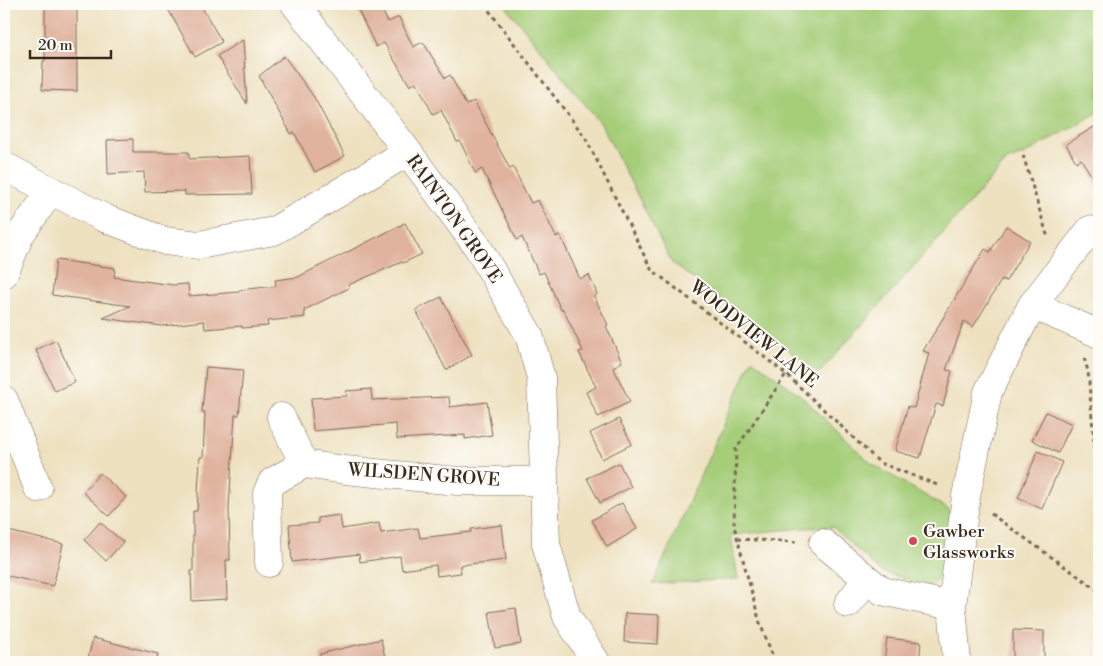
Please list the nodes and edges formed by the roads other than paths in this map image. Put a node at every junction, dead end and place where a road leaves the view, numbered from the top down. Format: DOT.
graph roads {
  1 [pos="295,4"];
  2 [pos="408,152"];
  3 [pos="4,166"];
  4 [pos="50,192"];
  5 [pos="1090,230"];
  6 [pos="4,274"];
  7 [pos="1032,305"];
  8 [pos="1099,334"];
  9 [pos="4,400"];
  10 [pos="281,417"];
  11 [pos="304,464"];
  12 [pos="544,481"];
  13 [pos="38,488"];
  14 [pos="823,543"];
  15 [pos="269,563"];
  16 [pos="867,579"];
  17 [pos="848,604"];
  18 [pos="952,606"];
  19 [pos="596,662"];
  20 [pos="957,662"];
  1 -- 2 [label="street, RAINTON GROVE"];
  2 -- 4 [label="street"];
  2 -- 12 [label="street, RAINTON GROVE"];
  3 -- 4 [label="street"];
  4 -- 6 [label="street"];
  5 -- 7 [label="street"];
  7 -- 8 [label="street"];
  7 -- 18 [label="street"];
  9 -- 13 [label="street"];
  10 -- 11 [label="street"];
  11 -- 12 [label="street, WILSDEN GROVE"];
  11 -- 15 [label="street"];
  12 -- 19 [label="street, RAINTON GROVE"];
  14 -- 16 [label="street"];
  16 -- 17 [label="street"];
  16 -- 18 [label="street"];
  18 -- 20 [label="street"];
}
